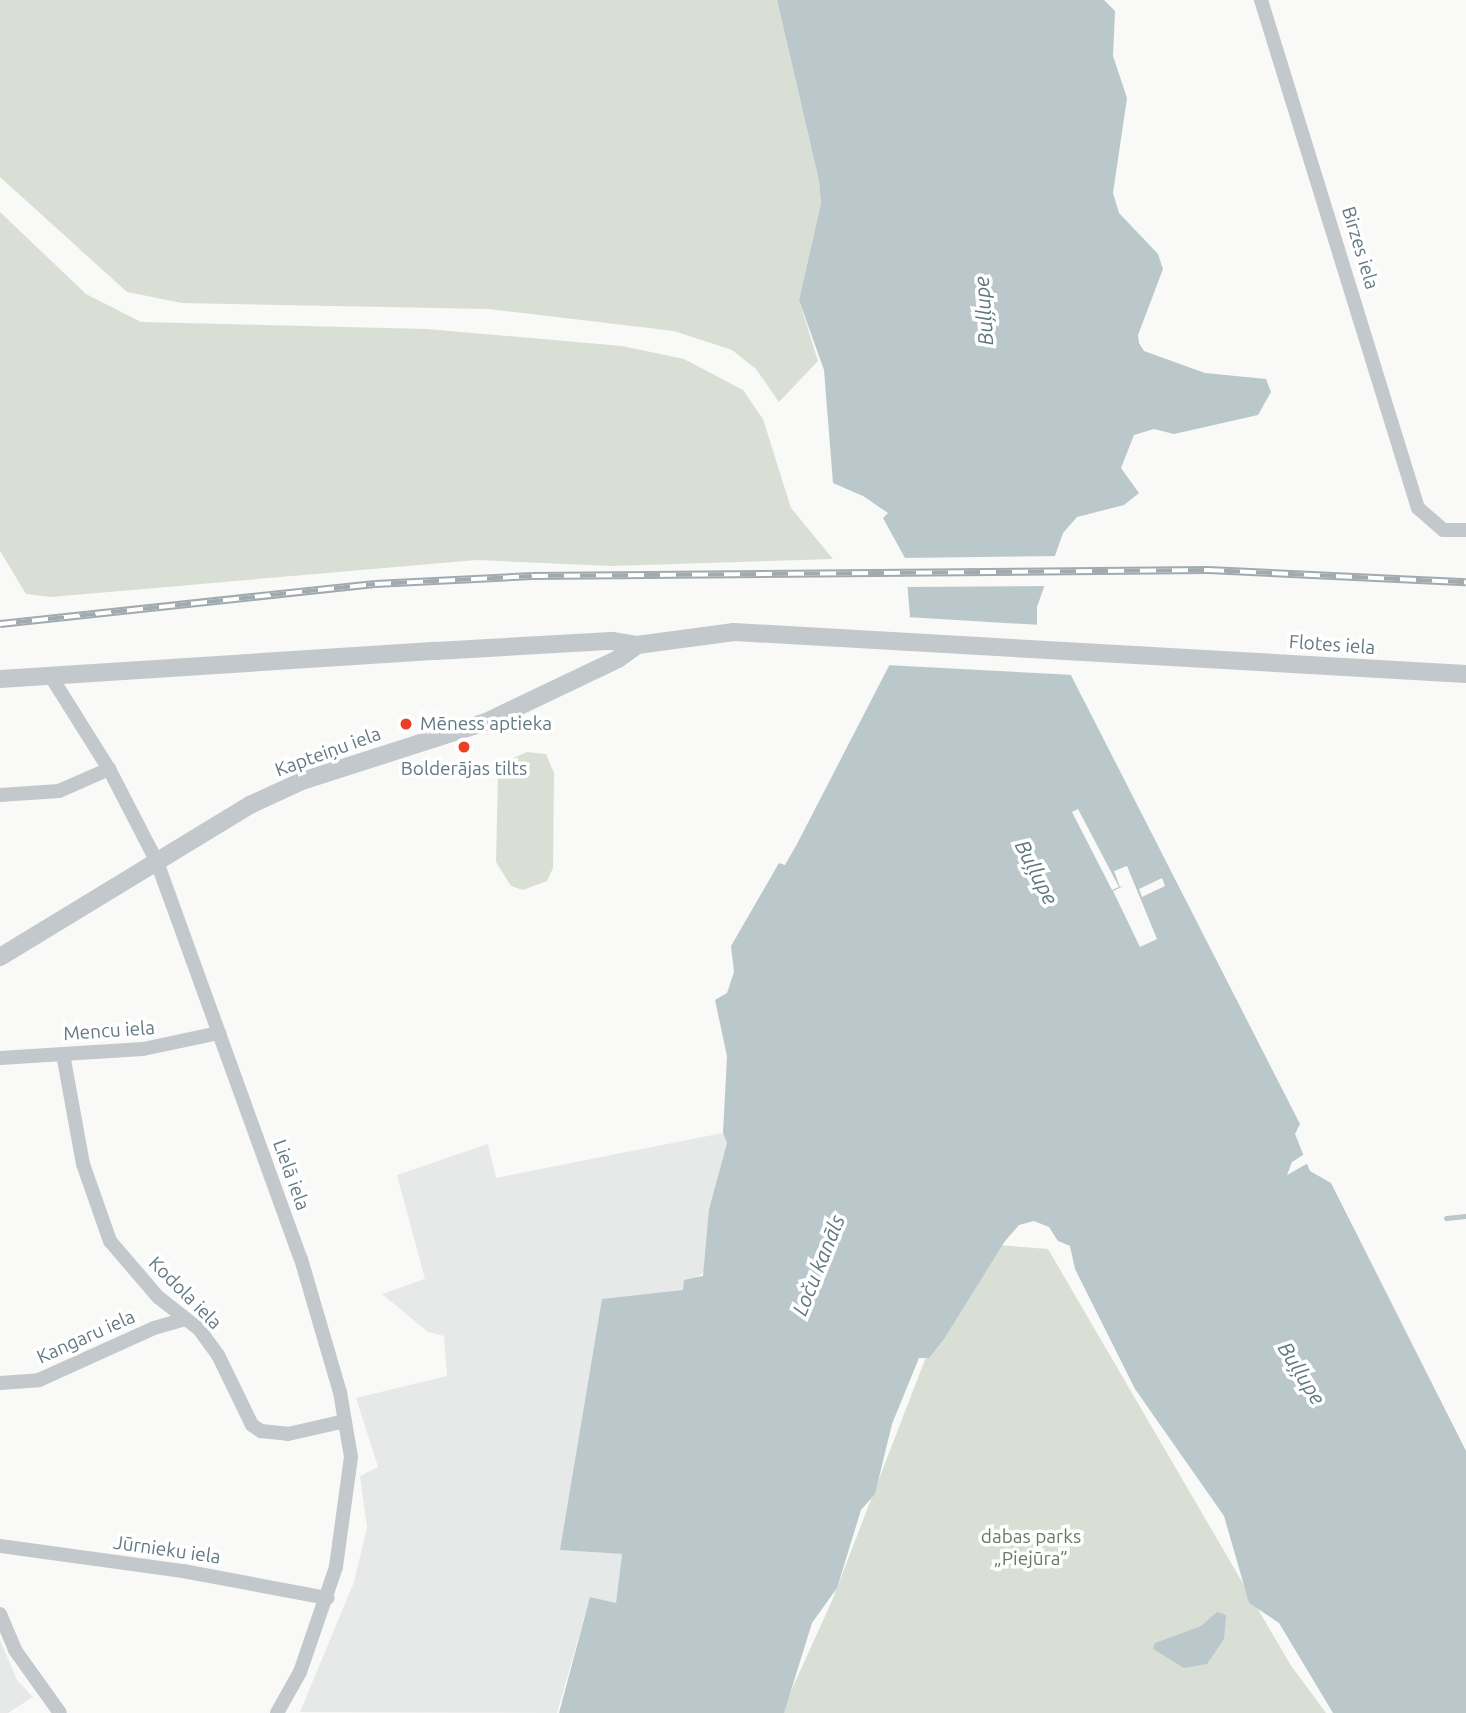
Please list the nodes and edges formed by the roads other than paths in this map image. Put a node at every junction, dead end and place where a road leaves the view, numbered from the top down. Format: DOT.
graph roads {
  1 [pos="1261,0"];
  2 [pos="1466,530"];
  3 [pos="734,632"];
  4 [pos="636,645"];
  5 [pos="1466,674"];
  6 [pos="50,676"];
  7 [pos="0,679"];
  8 [pos="109,769"];
  9 [pos="0,795"];
  10 [pos="157,862"];
  11 [pos="0,957"];
  12 [pos="219,1033"];
  13 [pos="63,1054"];
  14 [pos="0,1058"];
  15 [pos="186,1319"];
  16 [pos="0,1383"];
  17 [pos="345,1421"];
  18 [pos="0,1546"];
  19 [pos="327,1598"];
  20 [pos="0,1614"];
  21 [pos="284,1711"];
  22 [pos="60,1713"];
  1 -- 2 [label="street, Birzes iela"];
  3 -- 4 [label="street, Kapteiņu iela"];
  3 -- 5 [label="street, Flotes iela"];
  4 -- 6 [label="street"];
  4 -- 10 [label="street, Kapteiņu iela"];
  6 -- 7 [label="street"];
  6 -- 8 [label="street, Lielā iela"];
  8 -- 9 [label="street"];
  8 -- 10 [label="street, Lielā iela"];
  10 -- 11 [label="street, Kapteiņu iela"];
  10 -- 12 [label="street, Lielā iela"];
  12 -- 13 [label="street, Mencu iela"];
  12 -- 17 [label="street, Lielā iela"];
  13 -- 14 [label="street, Mencu iela"];
  13 -- 15 [label="street, Kodola iela"];
  15 -- 16 [label="street, Kangaru iela"];
  15 -- 17 [label="street, Kodola iela"];
  17 -- 19 [label="street, Lielā iela"];
  18 -- 19 [label="street, Jūrnieku iela"];
  19 -- 21 [label="street, Lielā iela"];
  20 -- 22 [label="street"];
}
